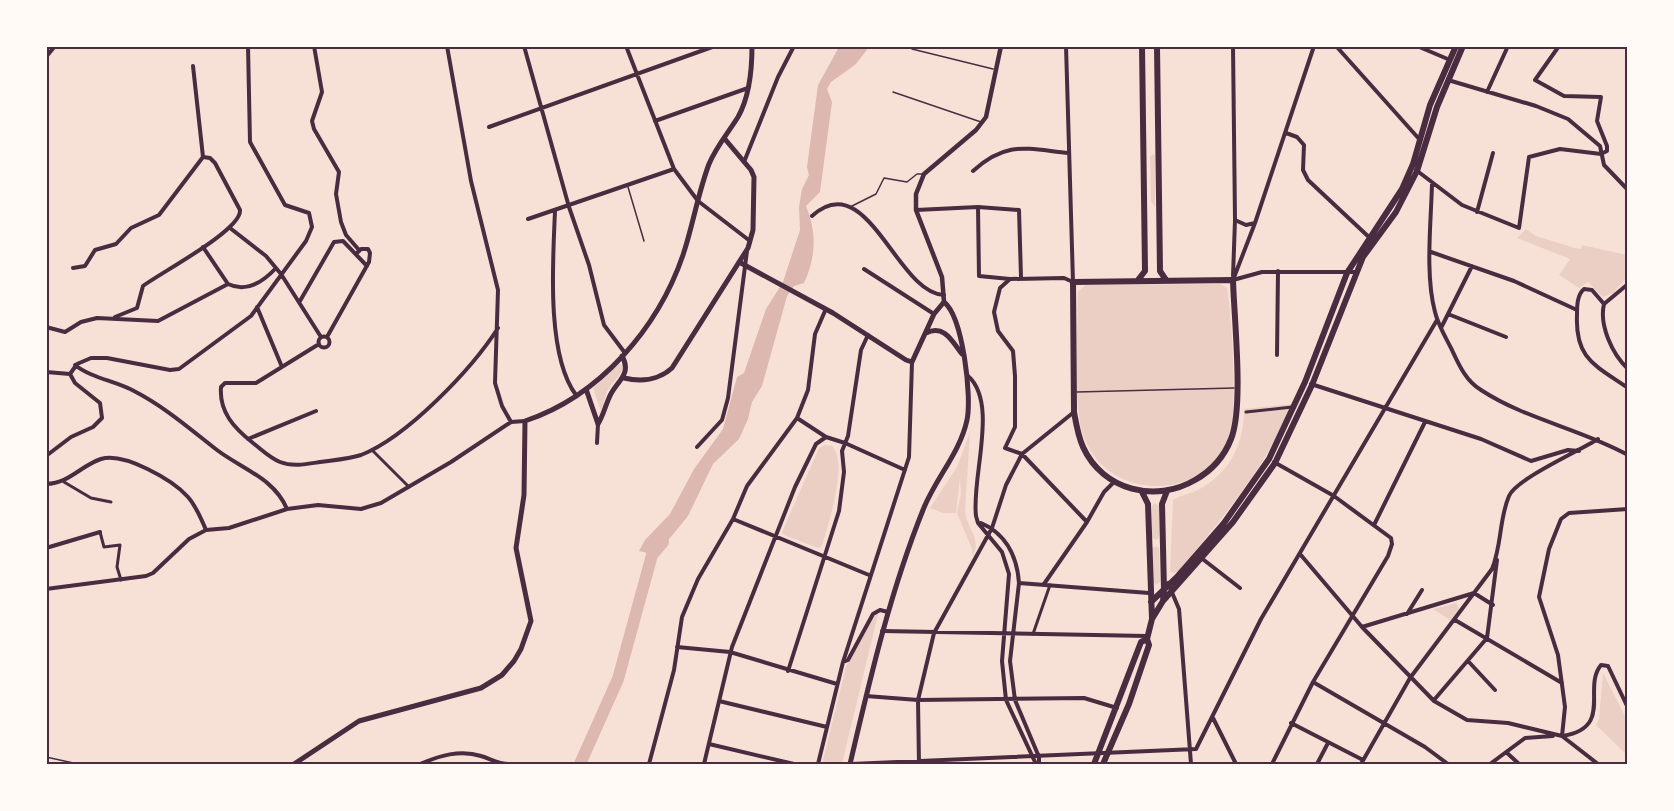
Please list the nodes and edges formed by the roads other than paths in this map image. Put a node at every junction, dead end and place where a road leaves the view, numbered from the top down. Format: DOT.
graph roads {
  1 [pos="55,46"];
  2 [pos="314,46"];
  3 [pos="447,46"];
  4 [pos="524,46"];
  5 [pos="626,46"];
  6 [pos="715,46"];
  7 [pos="752,46"];
  8 [pos="794,46"];
  9 [pos="1001,46"];
  10 [pos="1065,46"];
  11 [pos="1142,46"];
  12 [pos="1157,46"];
  13 [pos="1233,46"];
  14 [pos="1314,46"];
  15 [pos="1336,46"];
  16 [pos="1417,46"];
  17 [pos="1456,46"];
  18 [pos="1462,46"];
  19 [pos="1508,46"];
  20 [pos="1559,46"];
  21 [pos="249,47"];
  22 [pos="912,49"];
  23 [pos="46,57"];
  24 [pos="1452,61"];
  25 [pos="193,66"];
  26 [pos="997,70"];
  27 [pos="637,75"];
  28 [pos="1444,79"];
  29 [pos="748,88"];
  30 [pos="894,92"];
  31 [pos="1487,92"];
  32 [pos="540,109"];
  33 [pos="655,121"];
  34 [pos="982,123"];
  35 [pos="489,127"];
  36 [pos="1286,133"];
  37 [pos="724,138"];
  38 [pos="1419,139"];
  39 [pos="1425,145"];
  40 [pos="1069,153"];
  41 [pos="1494,153"];
  42 [pos="1601,154"];
  43 [pos="203,157"];
  44 [pos="744,162"];
  45 [pos="1413,164"];
  46 [pos="674,169"];
  47 [pos="973,171"];
  48 [pos="1417,171"];
  49 [pos="924,174"];
  50 [pos="1432,184"];
  51 [pos="628,186"];
  52 [pos="1628,190"];
  53 [pos="698,201"];
  54 [pos="852,206"];
  55 [pos="568,207"];
  56 [pos="978,207"];
  57 [pos="916,210"];
  58 [pos="555,211"];
  59 [pos="1477,212"];
  60 [pos="812,216"];
  61 [pos="528,219"];
  62 [pos="1235,220"];
  63 [pos="1255,223"];
  64 [pos="230,228"];
  65 [pos="1371,239"];
  66 [pos="644,241"];
  67 [pos="750,241"];
  68 [pos="203,247"];
  69 [pos="748,248"];
  70 [pos="358,252"];
  71 [pos="1431,252"];
  72 [pos="739,261"];
  73 [pos="367,266"];
  74 [pos="1472,266"];
  75 [pos="74,268"];
  76 [pos="276,268"];
  77 [pos="864,269"];
  78 [pos="1278,271"];
  79 [pos="1357,272"];
  80 [pos="1347,273"];
  81 [pos="281,274"];
  82 [pos="1021,277"];
  83 [pos="1010,279"];
  84 [pos="1137,280"];
  85 [pos="1167,280"];
  86 [pos="1233,280"];
  87 [pos="1073,282"];
  88 [pos="228,284"];
  89 [pos="1628,284"];
  90 [pos="944,298"];
  91 [pos="300,301"];
  92 [pos="1604,304"];
  93 [pos="256,307"];
  94 [pos="1577,310"];
  95 [pos="825,311"];
  96 [pos="934,314"];
  97 [pos="1448,314"];
  98 [pos="111,318"];
  99 [pos="1437,320"];
  100 [pos="46,327"];
  101 [pos="1441,327"];
  102 [pos="498,328"];
  103 [pos="868,334"];
  104 [pos="924,334"];
  105 [pos="327,337"];
  106 [pos="1506,337"];
  107 [pos="321,338"];
  108 [pos="319,344"];
  109 [pos="962,354"];
  110 [pos="623,355"];
  111 [pos="1277,355"];
  112 [pos="912,362"];
  113 [pos="75,365"];
  114 [pos="282,367"];
  115 [pos="1628,369"];
  116 [pos="46,372"];
  117 [pos="70,374"];
  118 [pos="968,376"];
  119 [pos="624,378"];
  120 [pos="1305,382"];
  121 [pos="1312,385"];
  122 [pos="1236,388"];
  123 [pos="1628,388"];
  124 [pos="586,389"];
  125 [pos="1073,392"];
  126 [pos="578,397"];
  127 [pos="1294,407"];
  128 [pos="1386,408"];
  129 [pos="316,411"];
  130 [pos="1074,411"];
  131 [pos="1246,412"];
  132 [pos="797,418"];
  133 [pos="525,421"];
  134 [pos="511,422"];
  135 [pos="1425,422"];
  136 [pos="598,424"];
  137 [pos="826,437"];
  138 [pos="248,439"];
  139 [pos="1598,439"];
  140 [pos="597,443"];
  141 [pos="844,443"];
  142 [pos="697,447"];
  143 [pos="372,450"];
  144 [pos="1580,451"];
  145 [pos="1022,454"];
  146 [pos="1628,455"];
  147 [pos="46,456"];
  148 [pos="1272,461"];
  149 [pos="905,470"];
  150 [pos="64,482"];
  151 [pos="1114,482"];
  152 [pos="46,484"];
  153 [pos="409,487"];
  154 [pos="1167,491"];
  155 [pos="1142,492"];
  156 [pos="1334,496"];
  157 [pos="111,502"];
  158 [pos="287,509"];
  159 [pos="1628,509"];
  160 [pos="733,519"];
  161 [pos="1088,522"];
  162 [pos="978,523"];
  163 [pos="1374,525"];
  164 [pos="992,528"];
  165 [pos="206,530"];
  166 [pos="100,532"];
  167 [pos="988,535"];
  168 [pos="775,536"];
  169 [pos="1148,543"];
  170 [pos="1163,543"];
  171 [pos="1300,554"];
  172 [pos="824,555"];
  173 [pos="1498,556"];
  174 [pos="1200,557"];
  175 [pos="869,575"];
  176 [pos="1163,578"];
  177 [pos="46,580"];
  178 [pos="121,580"];
  179 [pos="1019,583"];
  180 [pos="1047,585"];
  181 [pos="1172,587"];
  182 [pos="1240,588"];
  183 [pos="46,589"];
  184 [pos="1164,590"];
  185 [pos="1422,590"];
  186 [pos="1149,593"];
  187 [pos="1474,593"];
  188 [pos="1163,601"];
  189 [pos="1151,602"];
  190 [pos="1494,606"];
  191 [pos="888,612"];
  192 [pos="1353,615"];
  193 [pos="1406,615"];
  194 [pos="1152,619"];
  195 [pos="1455,620"];
  196 [pos="1362,627"];
  197 [pos="882,631"];
  198 [pos="1004,632"];
  199 [pos="1012,632"];
  200 [pos="934,633"];
  201 [pos="1033,634"];
  202 [pos="1148,637"];
  203 [pos="1487,638"];
  204 [pos="677,647"];
  205 [pos="730,652"];
  206 [pos="843,662"];
  207 [pos="1468,662"];
  208 [pos="788,671"];
  209 [pos="1410,678"];
  210 [pos="1313,682"];
  211 [pos="1562,682"];
  212 [pos="837,684"];
  213 [pos="1495,690"];
  214 [pos="866,696"];
  215 [pos="918,700"];
  216 [pos="1006,700"];
  217 [pos="1015,700"];
  218 [pos="719,701"];
  219 [pos="1434,701"];
  220 [pos="1118,708"];
  221 [pos="1628,708"];
  222 [pos="1213,718"];
  223 [pos="1291,723"];
  224 [pos="1384,723"];
  225 [pos="827,727"];
  226 [pos="1562,736"];
  227 [pos="1328,742"];
  228 [pos="709,744"];
  229 [pos="1190,751"];
  230 [pos="1506,752"];
  231 [pos="1098,754"];
  232 [pos="1107,754"];
  233 [pos="1031,756"];
  234 [pos="46,757"];
  235 [pos="1039,757"];
  236 [pos="918,762"];
  237 [pos="1362,762"];
  238 [pos="858,763"];
  239 [pos="850,764"];
  240 [pos="78,765"];
  241 [pos="294,765"];
  242 [pos="420,765"];
  243 [pos="509,765"];
  244 [pos="649,765"];
  245 [pos="704,765"];
  246 [pos="794,765"];
  247 [pos="818,765"];
  248 [pos="1037,765"];
  249 [pos="1095,765"];
  250 [pos="1103,765"];
  251 [pos="1191,765"];
  252 [pos="1236,765"];
  253 [pos="1272,765"];
  254 [pos="1317,765"];
  255 [pos="1448,765"];
  256 [pos="1490,765"];
  257 [pos="1519,765"];
  258 [pos="1598,765"];
  1 -- 23 [label="street"];
  2 -- 70 [label="street"];
  3 -- 102 [label="street"];
  4 -- 32 [label="street"];
  5 -- 27 [label="street"];
  6 -- 27 [label="street"];
  7 -- 29 [label="main road"];
  8 -- 44 [label="street"];
  9 -- 26 [label="street"];
  10 -- 40 [label="street"];
  11 -- 84 [label="main road"];
  12 -- 85 [label="main road"];
  13 -- 62 [label="street"];
  14 -- 36 [label="street"];
  15 -- 38 [label="street"];
  16 -- 24 [label="street"];
  17 -- 24 [label="main road"];
  18 -- 24 [label="main road"];
  19 -- 31 [label="street"];
  20 -- 42 [label="street"];
  21 -- 81 [label="street"];
  22 -- 26 [label="lane"];
  24 -- 28 [label="main road"];
  25 -- 43 [label="street"];
  26 -- 34 [label="street"];
  27 -- 32 [label="street"];
  27 -- 33 [label="street"];
  28 -- 31 [label="street"];
  28 -- 38 [label="main road"];
  28 -- 39 [label="main road"];
  29 -- 33 [label="street"];
  29 -- 37 [label="main road"];
  30 -- 34 [label="lane"];
  31 -- 42 [label="street"];
  32 -- 35 [label="street"];
  32 -- 55 [label="street"];
  33 -- 46 [label="street"];
  34 -- 49 [label="street"];
  36 -- 63 [label="street"];
  36 -- 65 [label="street"];
  37 -- 44 [label="main road"];
  37 -- 53 [label="main road"];
  38 -- 39 [label="street"];
  38 -- 45 [label="main road"];
  39 -- 48 [label="main road"];
  40 -- 47 [label="street"];
  40 -- 87 [label="street"];
  41 -- 59 [label="street"];
  42 -- 52 [label="street"];
  42 -- 59 [label="street"];
  43 -- 64 [label="street"];
  43 -- 75 [label="street"];
  44 -- 67 [label="main road"];
  45 -- 48 [label="street"];
  45 -- 65 [label="main road"];
  46 -- 51 [label="street"];
  46 -- 53 [label="street"];
  48 -- 50 [label="street"];
  48 -- 65 [label="main road"];
  49 -- 54 [label="lane"];
  49 -- 57 [label="street"];
  50 -- 59 [label="street"];
  50 -- 71 [label="street"];
  51 -- 55 [label="street"];
  51 -- 66 [label="lane"];
  53 -- 67 [label="street"];
  53 -- 110 [label="main road"];
  54 -- 60 [label="street"];
  54 -- 90 [label="street"];
  55 -- 58 [label="street"];
  55 -- 110 [label="street"];
  56 -- 57 [label="street"];
  56 -- 82 [label="street"];
  56 -- 83 [label="street"];
  57 -- 90 [label="street"];
  58 -- 61 [label="street"];
  58 -- 126 [label="street"];
  62 -- 63 [label="street"];
  62 -- 86 [label="street"];
  63 -- 86 [label="street"];
  64 -- 68 [label="street"];
  64 -- 76 [label="street"];
  65 -- 79 [label="main road"];
  65 -- 80 [label="main road"];
  67 -- 69 [label="main road"];
  68 -- 88 [label="street"];
  68 -- 98 [label="street"];
  69 -- 72 [label="main road"];
  69 -- 142 [label="street"];
  70 -- 73 [label="street"];
  70 -- 73 [label="street"];
  70 -- 91 [label="street"];
  71 -- 74 [label="street"];
  71 -- 99 [label="street"];
  72 -- 95 [label="main road"];
  72 -- 119 [label="main road"];
  73 -- 105 [label="street"];
  74 -- 94 [label="street"];
  74 -- 97 [label="street"];
  76 -- 81 [label="street"];
  76 -- 88 [label="street"];
  77 -- 96 [label="street"];
  78 -- 80 [label="street"];
  78 -- 86 [label="street"];
  78 -- 111 [label="street"];
  79 -- 80 [label="street"];
  79 -- 121 [label="main road"];
  80 -- 120 [label="main road"];
  81 -- 91 [label="street"];
  81 -- 93 [label="street"];
  82 -- 83 [label="street"];
  82 -- 87 [label="street"];
  83 -- 145 [label="street"];
  84 -- 85 [label="main road"];
  84 -- 87 [label="main road"];
  85 -- 86 [label="main road"];
  86 -- 122 [label="main road"];
  87 -- 125 [label="main road"];
  88 -- 98 [label="street"];
  89 -- 92 [label="street"];
  90 -- 96 [label="main road"];
  90 -- 109 [label="main road"];
  91 -- 107 [label="street"];
  92 -- 94 [label="street"];
  92 -- 115 [label="street"];
  93 -- 113 [label="street"];
  93 -- 114 [label="street"];
  94 -- 123 [label="street"];
  95 -- 103 [label="main road"];
  95 -- 132 [label="street"];
  96 -- 104 [label="main road"];
  97 -- 101 [label="street"];
  97 -- 106 [label="street"];
  98 -- 100 [label="street"];
  99 -- 101 [label="street"];
  99 -- 128 [label="street"];
  101 -- 139 [label="street"];
  102 -- 134 [label="street"];
  102 -- 143 [label="street"];
  103 -- 112 [label="main road"];
  103 -- 141 [label="street"];
  104 -- 109 [label="main road"];
  104 -- 112 [label="main road"];
  105 -- 107 [label="street"];
  105 -- 108 [label="street"];
  107 -- 108 [label="street"];
  108 -- 114 [label="street"];
  109 -- 118 [label="main road"];
  110 -- 119 [label="main road"];
  110 -- 124 [label="main road"];
  112 -- 149 [label="street"];
  113 -- 117 [label="street"];
  113 -- 158 [label="street"];
  114 -- 138 [label="street"];
  116 -- 117 [label="street"];
  117 -- 147 [label="street"];
  118 -- 162 [label="street"];
  118 -- 191 [label="main road"];
  119 -- 136 [label="main road"];
  120 -- 121 [label="street"];
  120 -- 127 [label="main road"];
  121 -- 128 [label="street"];
  121 -- 148 [label="main road"];
  122 -- 125 [label="lane"];
  122 -- 154 [label="main road"];
  124 -- 126 [label="main road"];
  124 -- 136 [label="main road"];
  125 -- 130 [label="main road"];
  126 -- 133 [label="main road"];
  127 -- 131 [label="street"];
  127 -- 148 [label="main road"];
  128 -- 135 [label="street"];
  128 -- 156 [label="street"];
  129 -- 138 [label="street"];
  130 -- 145 [label="street"];
  130 -- 151 [label="main road"];
  132 -- 137 [label="street"];
  132 -- 160 [label="street"];
  133 -- 134 [label="street"];
  133 -- 241 [label="main road"];
  134 -- 153 [label="street"];
  135 -- 144 [label="street"];
  135 -- 163 [label="street"];
  136 -- 140 [label="street"];
  137 -- 141 [label="street"];
  137 -- 168 [label="street"];
  138 -- 143 [label="street"];
  139 -- 144 [label="street"];
  139 -- 146 [label="street"];
  141 -- 149 [label="street"];
  141 -- 172 [label="street"];
  143 -- 153 [label="street"];
  144 -- 173 [label="street"];
  145 -- 161 [label="street"];
  145 -- 164 [label="street"];
  148 -- 156 [label="street"];
  148 -- 174 [label="main road"];
  149 -- 175 [label="street"];
  150 -- 152 [label="street"];
  150 -- 157 [label="street"];
  150 -- 165 [label="street"];
  151 -- 155 [label="main road"];
  151 -- 161 [label="street"];
  153 -- 158 [label="street"];
  154 -- 155 [label="main road"];
  154 -- 170 [label="main road"];
  155 -- 169 [label="main road"];
  156 -- 163 [label="street"];
  156 -- 171 [label="street"];
  158 -- 165 [label="street"];
  159 -- 211 [label="street"];
  160 -- 168 [label="street"];
  160 -- 204 [label="street"];
  161 -- 180 [label="street"];
  162 -- 164 [label="street"];
  162 -- 167 [label="street"];
  163 -- 192 [label="street"];
  164 -- 167 [label="street"];
  164 -- 179 [label="street"];
  165 -- 178 [label="street"];
  166 -- 177 [label="street"];
  166 -- 178 [label="street"];
  167 -- 198 [label="street"];
  167 -- 200 [label="street"];
  168 -- 172 [label="street"];
  168 -- 205 [label="street"];
  169 -- 170 [label="main road"];
  169 -- 186 [label="main road"];
  170 -- 176 [label="main road"];
  171 -- 192 [label="street"];
  171 -- 222 [label="street"];
  172 -- 175 [label="street"];
  172 -- 208 [label="street"];
  173 -- 187 [label="street"];
  173 -- 190 [label="street"];
  174 -- 181 [label="main road"];
  174 -- 182 [label="street"];
  175 -- 206 [label="street"];
  176 -- 181 [label="street"];
  176 -- 184 [label="main road"];
  178 -- 183 [label="street"];
  179 -- 180 [label="street"];
  179 -- 199 [label="street"];
  180 -- 186 [label="street"];
  180 -- 201 [label="street"];
  181 -- 184 [label="main road"];
  181 -- 188 [label="main road"];
  181 -- 229 [label="street"];
  184 -- 188 [label="main road"];
  184 -- 189 [label="main road"];
  185 -- 193 [label="street"];
  186 -- 189 [label="main road"];
  187 -- 190 [label="street"];
  187 -- 193 [label="street"];
  187 -- 195 [label="street"];
  188 -- 194 [label="main road"];
  189 -- 194 [label="main road"];
  190 -- 203 [label="street"];
  191 -- 197 [label="main road"];
  191 -- 206 [label="street"];
  192 -- 196 [label="street"];
  192 -- 210 [label="street"];
  193 -- 196 [label="street"];
  194 -- 202 [label="main road"];
  195 -- 203 [label="street"];
  195 -- 209 [label="street"];
  196 -- 209 [label="street"];
  197 -- 200 [label="street"];
  197 -- 214 [label="main road"];
  198 -- 199 [label="street"];
  198 -- 200 [label="street"];
  198 -- 216 [label="street"];
  199 -- 201 [label="street"];
  199 -- 217 [label="street"];
  200 -- 215 [label="street"];
  201 -- 202 [label="street"];
  202 -- 220 [label="main road"];
  202 -- 232 [label="main road"];
  203 -- 207 [label="street"];
  203 -- 211 [label="street"];
  204 -- 205 [label="street"];
  204 -- 244 [label="street"];
  205 -- 208 [label="street"];
  205 -- 218 [label="street"];
  206 -- 212 [label="street"];
  207 -- 213 [label="street"];
  207 -- 219 [label="street"];
  208 -- 212 [label="street"];
  209 -- 219 [label="street"];
  209 -- 224 [label="street"];
  210 -- 223 [label="street"];
  210 -- 224 [label="street"];
  211 -- 226 [label="street"];
  212 -- 225 [label="street"];
  214 -- 215 [label="street"];
  214 -- 239 [label="main road"];
  215 -- 216 [label="street"];
  215 -- 236 [label="street"];
  216 -- 217 [label="street"];
  216 -- 233 [label="street"];
  217 -- 220 [label="street"];
  217 -- 235 [label="street"];
  218 -- 225 [label="street"];
  218 -- 228 [label="street"];
  219 -- 226 [label="street"];
  220 -- 231 [label="main road"];
  221 -- 226 [label="street"];
  222 -- 229 [label="street"];
  222 -- 252 [label="street"];
  223 -- 227 [label="street"];
  223 -- 253 [label="street"];
  224 -- 237 [label="street"];
  224 -- 255 [label="street"];
  225 -- 247 [label="street"];
  226 -- 230 [label="street"];
  226 -- 258 [label="street"];
  227 -- 237 [label="street"];
  227 -- 254 [label="street"];
  228 -- 245 [label="street"];
  228 -- 246 [label="street"];
  229 -- 232 [label="street"];
  229 -- 251 [label="street"];
  230 -- 256 [label="street"];
  230 -- 257 [label="street"];
  231 -- 232 [label="street"];
  231 -- 235 [label="street"];
  231 -- 249 [label="main road"];
  232 -- 250 [label="main road"];
  233 -- 235 [label="street"];
  233 -- 236 [label="street"];
  233 -- 248 [label="street"];
  234 -- 240 [label="lane"];
  235 -- 248 [label="street"];
  236 -- 238 [label="street"];
  238 -- 239 [label="street"];
  242 -- 243 [label="street"];
}
